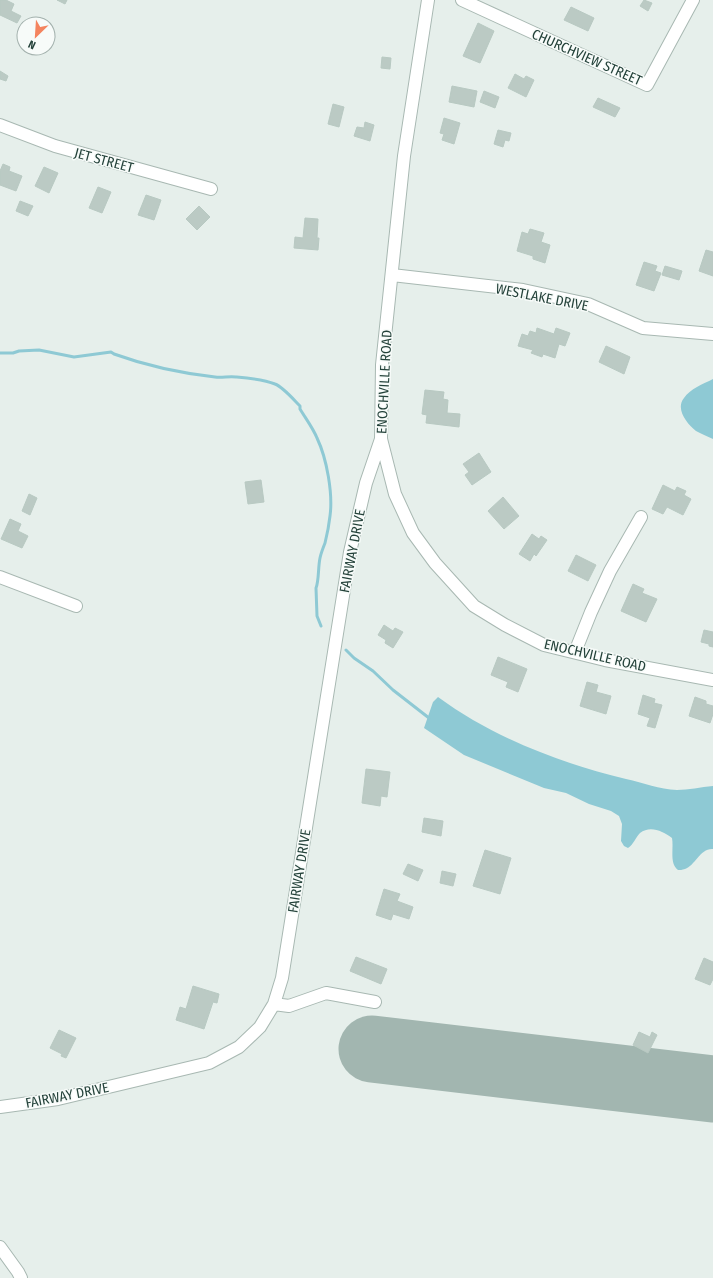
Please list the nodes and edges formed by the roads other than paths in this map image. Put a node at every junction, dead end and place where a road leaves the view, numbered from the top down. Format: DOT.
graph roads {
  1 [pos="428,0"];
  2 [pos="462,0"];
  3 [pos="693,0"];
  4 [pos="0,125"];
  5 [pos="211,189"];
  6 [pos="392,275"];
  7 [pos="713,334"];
  8 [pos="380,439"];
  9 [pos="641,517"];
  10 [pos="0,577"];
  11 [pos="76,606"];
  12 [pos="575,652"];
  13 [pos="713,680"];
  14 [pos="376,1002"];
  15 [pos="274,1004"];
  16 [pos="0,1107"];
  17 [pos="0,1248"];
  18 [pos="21,1278"];
  1 -- 6 [label="street, ENOCHVILLE ROAD"];
  2 -- 3 [label="street, CHURCHVIEW STREET"];
  4 -- 5 [label="street, JET STREET"];
  6 -- 7 [label="street, WESTLAKE DRIVE"];
  6 -- 8 [label="street, ENOCHVILLE ROAD"];
  8 -- 12 [label="street, ENOCHVILLE ROAD"];
  8 -- 15 [label="street, FAIRWAY DRIVE"];
  9 -- 12 [label="street"];
  10 -- 11 [label="street"];
  12 -- 13 [label="street, ENOCHVILLE ROAD"];
  14 -- 15 [label="street"];
  15 -- 16 [label="street, FAIRWAY DRIVE"];
  17 -- 18 [label="street"];
}
